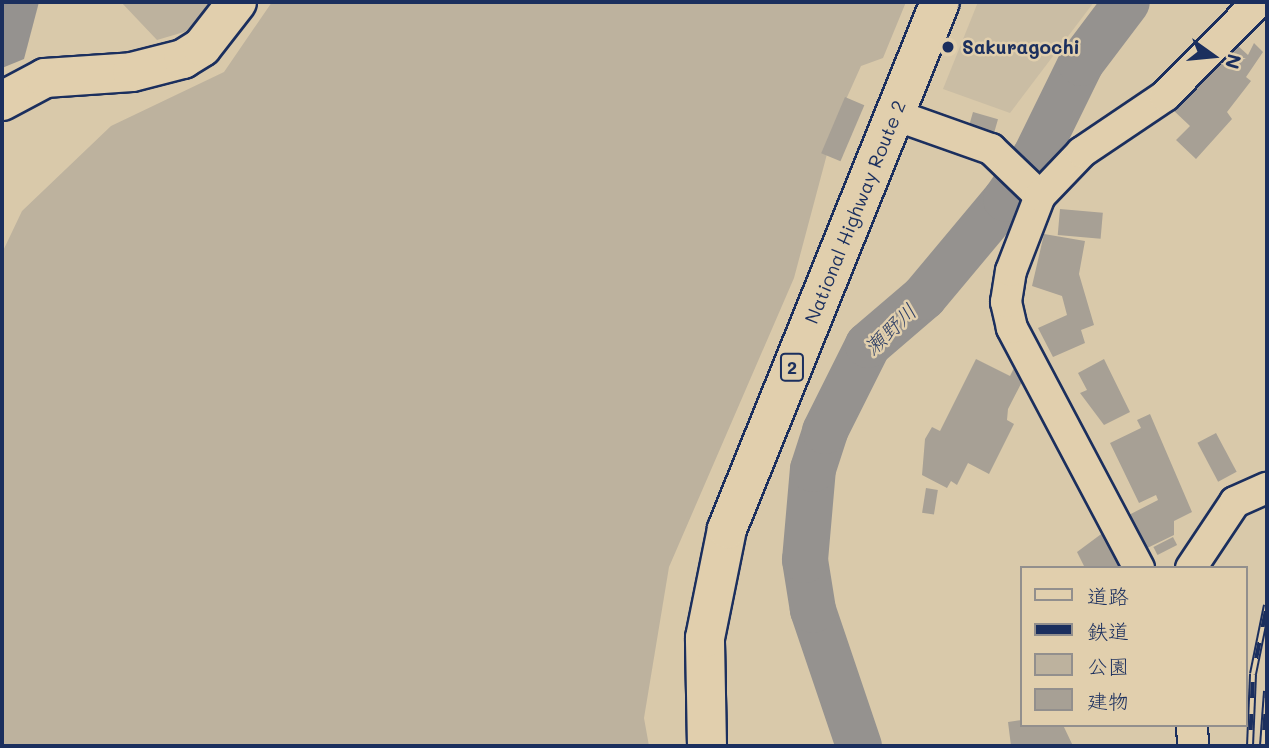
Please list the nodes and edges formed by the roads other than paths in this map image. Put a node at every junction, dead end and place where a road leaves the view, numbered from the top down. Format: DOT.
graph roads {
  1 [pos="237,2"];
  2 [pos="940,2"];
  3 [pos="1258,2"];
  4 [pos="2,101"];
  5 [pos="895,116"];
  6 [pos="1026,182"];
  7 [pos="1267,488"];
  8 [pos="1138,566"];
  9 [pos="1192,566"];
  10 [pos="1192,727"];
  11 [pos="707,746"];
  12 [pos="1193,746"];
  1 -- 4 [label="main road"];
  2 -- 5 [label="main road, National Highway Route 2 / 2"];
  3 -- 6 [label="street"];
  5 -- 6 [label="street"];
  5 -- 11 [label="main road, National Highway Route 2 / 2"];
  6 -- 8 [label="street"];
  7 -- 9 [label="street"];
  10 -- 12 [label="street"];
}
